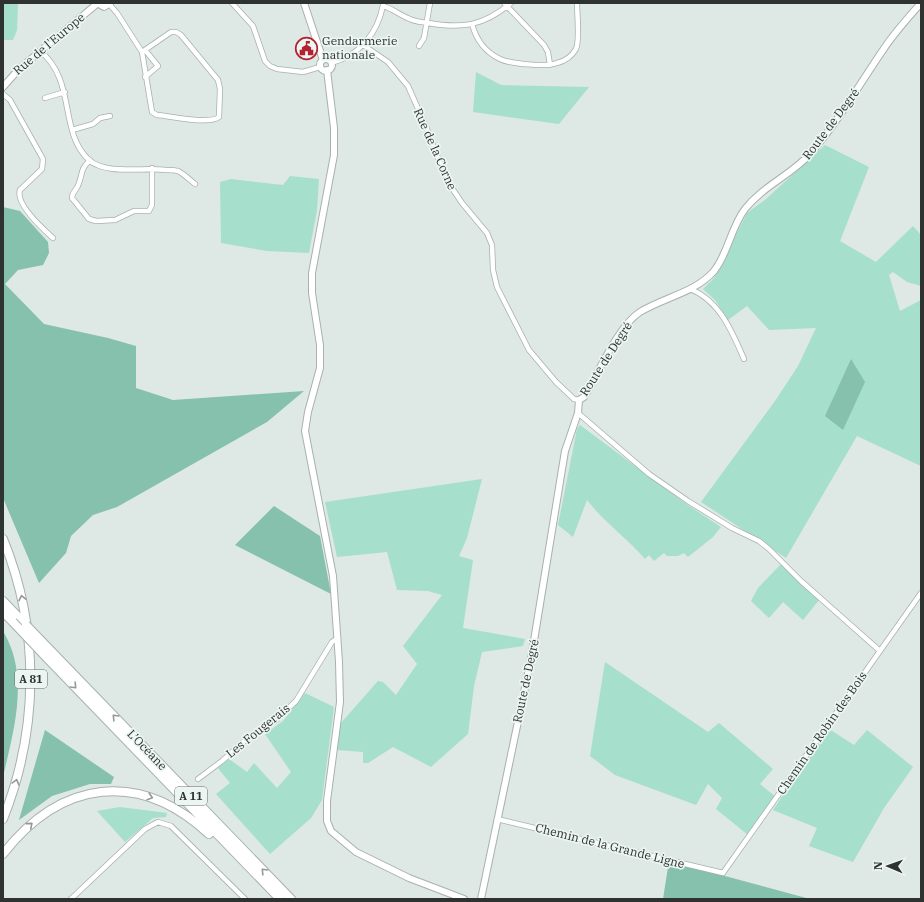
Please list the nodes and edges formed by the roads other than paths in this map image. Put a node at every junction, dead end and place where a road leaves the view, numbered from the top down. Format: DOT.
graph roads {
  1 [pos="97,3"];
  2 [pos="232,3"];
  3 [pos="304,3"];
  4 [pos="430,3"];
  5 [pos="577,3"];
  6 [pos="921,3"];
  7 [pos="109,4"];
  8 [pos="383,4"];
  9 [pos="507,4"];
  10 [pos="428,23"];
  11 [pos="472,24"];
  12 [pos="363,45"];
  13 [pos="419,46"];
  14 [pos="40,51"];
  15 [pos="143,51"];
  16 [pos="323,60"];
  17 [pos="331,63"];
  18 [pos="550,65"];
  19 [pos="320,67"];
  20 [pos="327,70"];
  21 [pos="145,77"];
  22 [pos="3,87"];
  23 [pos="65,92"];
  24 [pos="3,94"];
  25 [pos="45,98"];
  26 [pos="110,116"];
  27 [pos="72,130"];
  28 [pos="90,160"];
  29 [pos="152,168"];
  30 [pos="195,184"];
  31 [pos="53,238"];
  32 [pos="690,289"];
  33 [pos="744,359"];
  34 [pos="579,400"];
  35 [pos="578,413"];
  36 [pos="3,539"];
  37 [pos="921,593"];
  38 [pos="3,601"];
  39 [pos="3,612"];
  40 [pos="16,620"];
  41 [pos="338,638"];
  42 [pos="880,651"];
  43 [pos="49,655"];
  44 [pos="198,779"];
  45 [pos="3,819"];
  46 [pos="497,819"];
  47 [pos="230,849"];
  48 [pos="3,854"];
  49 [pos="723,873"];
  50 [pos="71,899"];
  51 [pos="245,899"];
  52 [pos="280,899"];
  53 [pos="291,899"];
  54 [pos="464,899"];
  55 [pos="481,899"];
  1 -- 7 [label="street"];
  1 -- 14 [label="street, Rue de l'Europe"];
  2 -- 19 [label="street"];
  3 -- 16 [label="street"];
  4 -- 10 [label="street"];
  5 -- 18 [label="street"];
  6 -- 32 [label="street, Route de Degré"];
  7 -- 15 [label="street"];
  8 -- 10 [label="street"];
  8 -- 12 [label="street"];
  9 -- 11 [label="street"];
  9 -- 18 [label="street"];
  10 -- 11 [label="street"];
  10 -- 13 [label="street"];
  11 -- 18 [label="street"];
  12 -- 17 [label="street"];
  12 -- 34 [label="street, Rue de la Corne"];
  14 -- 22 [label="street, Rue de l'Europe"];
  14 -- 23 [label="street"];
  15 -- 21 [label="street"];
  15 -- 21 [label="street"];
  15 -- 21 [label="street"];
  16 -- 17 [label="street"];
  16 -- 19 [label="street"];
  17 -- 20 [label="street"];
  19 -- 20 [label="street"];
  20 -- 41 [label="street"];
  23 -- 25 [label="street"];
  23 -- 27 [label="street"];
  24 -- 31 [label="street"];
  26 -- 27 [label="street"];
  27 -- 28 [label="street"];
  28 -- 29 [label="street"];
  28 -- 29 [label="street"];
  29 -- 30 [label="street"];
  32 -- 33 [label="street"];
  32 -- 34 [label="street, Route de Degré"];
  34 -- 35 [label="street, Route de Degré"];
  35 -- 42 [label="street"];
  35 -- 46 [label="street, Route de Degré"];
  45 -- 36 [label="highway, A 81, one-way"];
  37 -- 42 [label="street, Chemin de Robin des Bois"];
  38 -- 40 [label="highway, L’Océane / A 11"];
  39 -- 40 [label="highway, L’Océane / A 11"];
  40 -- 43 [label="highway, L’Océane / A 11, bridge"];
  41 -- 44 [label="street, Les Fougerais"];
  41 -- 54 [label="street"];
  42 -- 49 [label="street, Chemin de Robin des Bois"];
  43 -- 47 [label="highway, L’Océane / A 11, one-way"];
  53 -- 43 [label="highway, L’Océane / A 11, one-way"];
  46 -- 49 [label="street, Chemin de la Grande Ligne"];
  46 -- 55 [label="street, Route de Degré"];
  48 -- 47 [label="highway, one-way"];
  47 -- 52 [label="highway, L’Océane / A 11"];
  50 -- 51 [label="street"];
}
